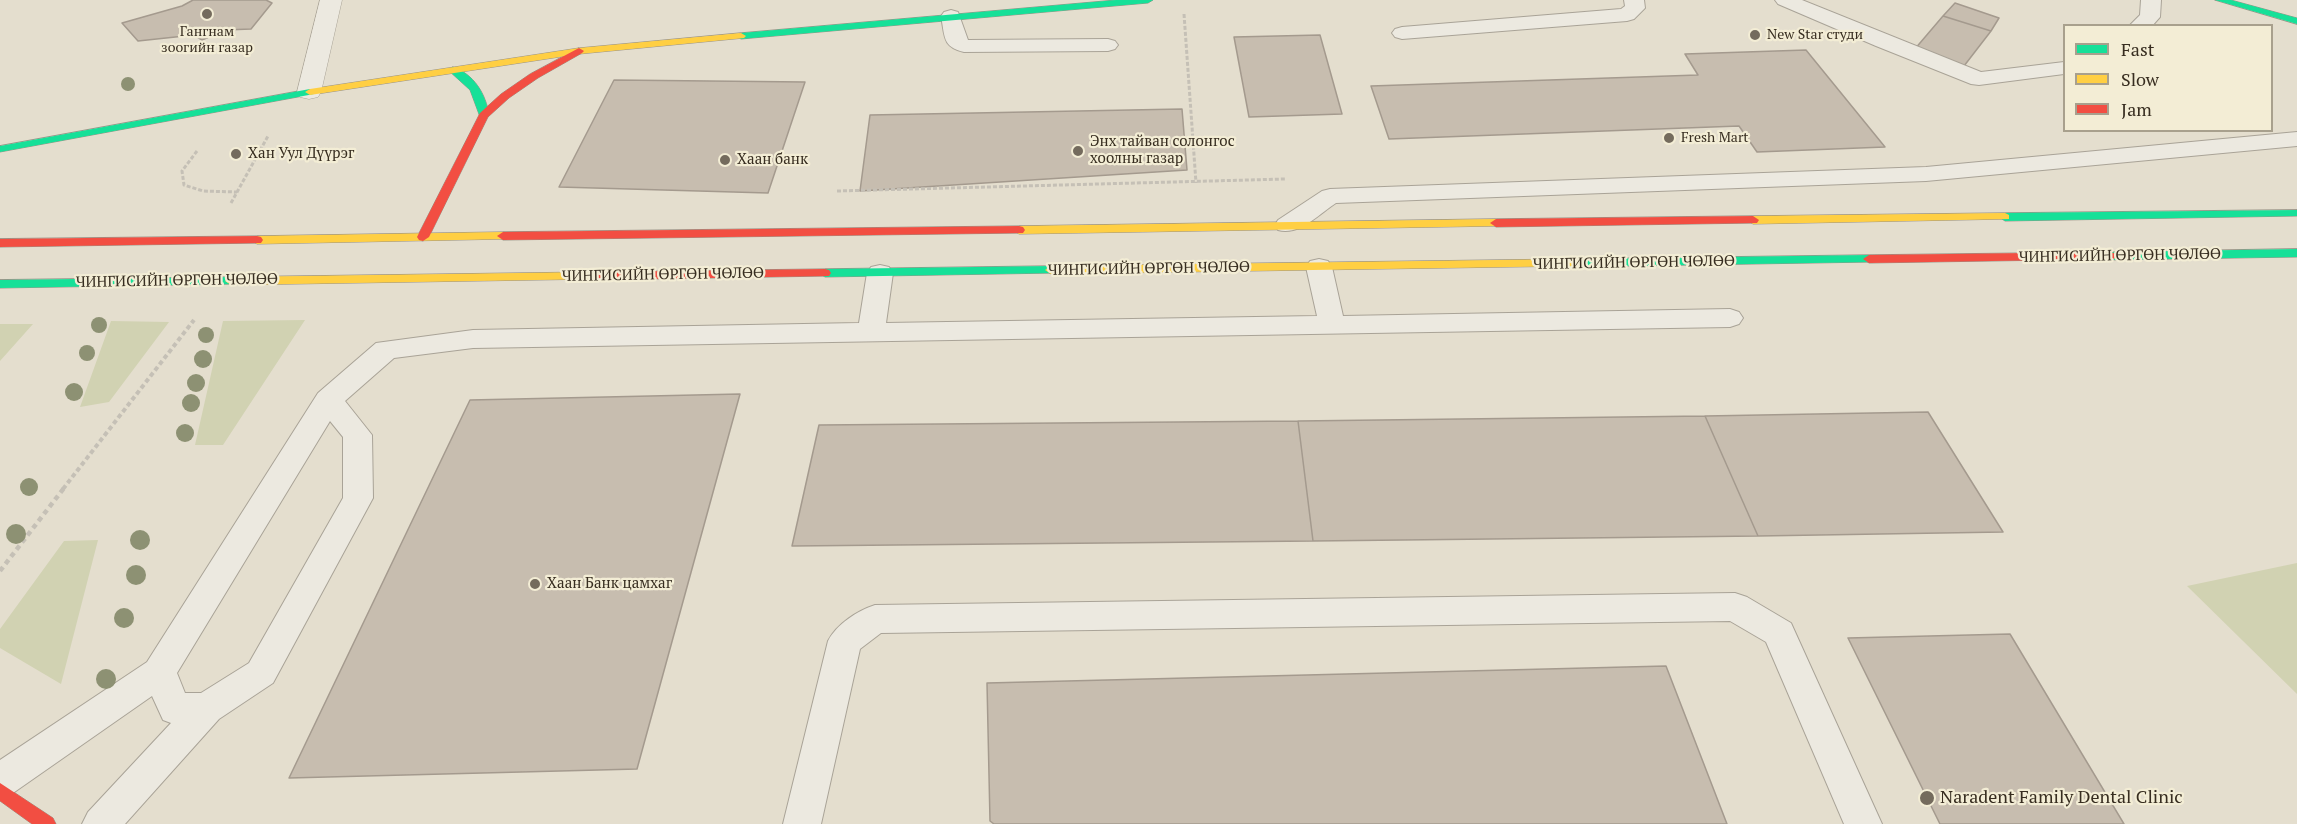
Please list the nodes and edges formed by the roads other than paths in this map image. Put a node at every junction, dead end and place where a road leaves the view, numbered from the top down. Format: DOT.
graph roads {
  1 [pos="331,0"];
  2 [pos="1148,0"];
  3 [pos="1634,0"];
  4 [pos="1785,0"];
  5 [pos="2151,0"];
  6 [pos="2220,0"];
  7 [pos="1075,2"];
  8 [pos="2264,13"];
  9 [pos="951,16"];
  10 [pos="2297,21"];
  11 [pos="2141,24"];
  12 [pos="2297,32"];
  13 [pos="1402,33"];
  14 [pos="1108,45"];
  15 [pos="579,51"];
  16 [pos="2063,68"];
  17 [pos="453,70"];
  18 [pos="309,92"];
  19 [pos="484,115"];
  20 [pos="2297,139"];
  21 [pos="0,148"];
  22 [pos="2297,213"];
  23 [pos="1287,225"];
  24 [pos="423,237"];
  25 [pos="0,243"];
  26 [pos="2297,253"];
  27 [pos="1319,267"];
  28 [pos="880,273"];
  29 [pos="0,284"];
  30 [pos="1730,318"];
  31 [pos="1332,325"];
  32 [pos="871,332"];
  33 [pos="328,400"];
  34 [pos="159,672"];
  35 [pos="207,708"];
  36 [pos="0,781"];
  37 [pos="0,791"];
  38 [pos="47,824"];
  39 [pos="101,824"];
  40 [pos="802,824"];
  41 [pos="1863,824"];
  1 -- 18 [label="street"];
  2 -- 7 [label="main road"];
  3 -- 13 [label="lane"];
  4 -- 16 [label="lane"];
  5 -- 11 [label="lane"];
  6 -- 8 [label="main road"];
  7 -- 9 [label="main road"];
  8 -- 10 [label="main road"];
  8 -- 12 [label="main road"];
  9 -- 14 [label="lane"];
  9 -- 15 [label="main road"];
  15 -- 17 [label="main road"];
  15 -- 19 [label="main road"];
  17 -- 18 [label="main road"];
  17 -- 19 [label="main road"];
  18 -- 21 [label="main road"];
  19 -- 24 [label="main road"];
  20 -- 23 [label="lane"];
  22 -- 23 [label="main road"];
  23 -- 24 [label="main road"];
  24 -- 25 [label="main road"];
  26 -- 27 [label="main road, ЧИНГИСИЙН ӨРГӨН ЧӨЛӨӨ"];
  27 -- 28 [label="main road, ЧИНГИСИЙН ӨРГӨН ЧӨЛӨӨ"];
  27 -- 31 [label="lane"];
  28 -- 29 [label="main road, ЧИНГИСИЙН ӨРГӨН ЧӨЛӨӨ"];
  28 -- 32 [label="lane"];
  30 -- 31 [label="lane"];
  31 -- 32 [label="lane"];
  32 -- 33 [label="lane"];
  33 -- 34 [label="lane"];
  33 -- 35 [label="lane"];
  34 -- 35 [label="lane"];
  34 -- 36 [label="lane"];
  35 -- 39 [label="lane"];
  37 -- 38 [label="main road"];
  40 -- 41 [label="lane"];
}
